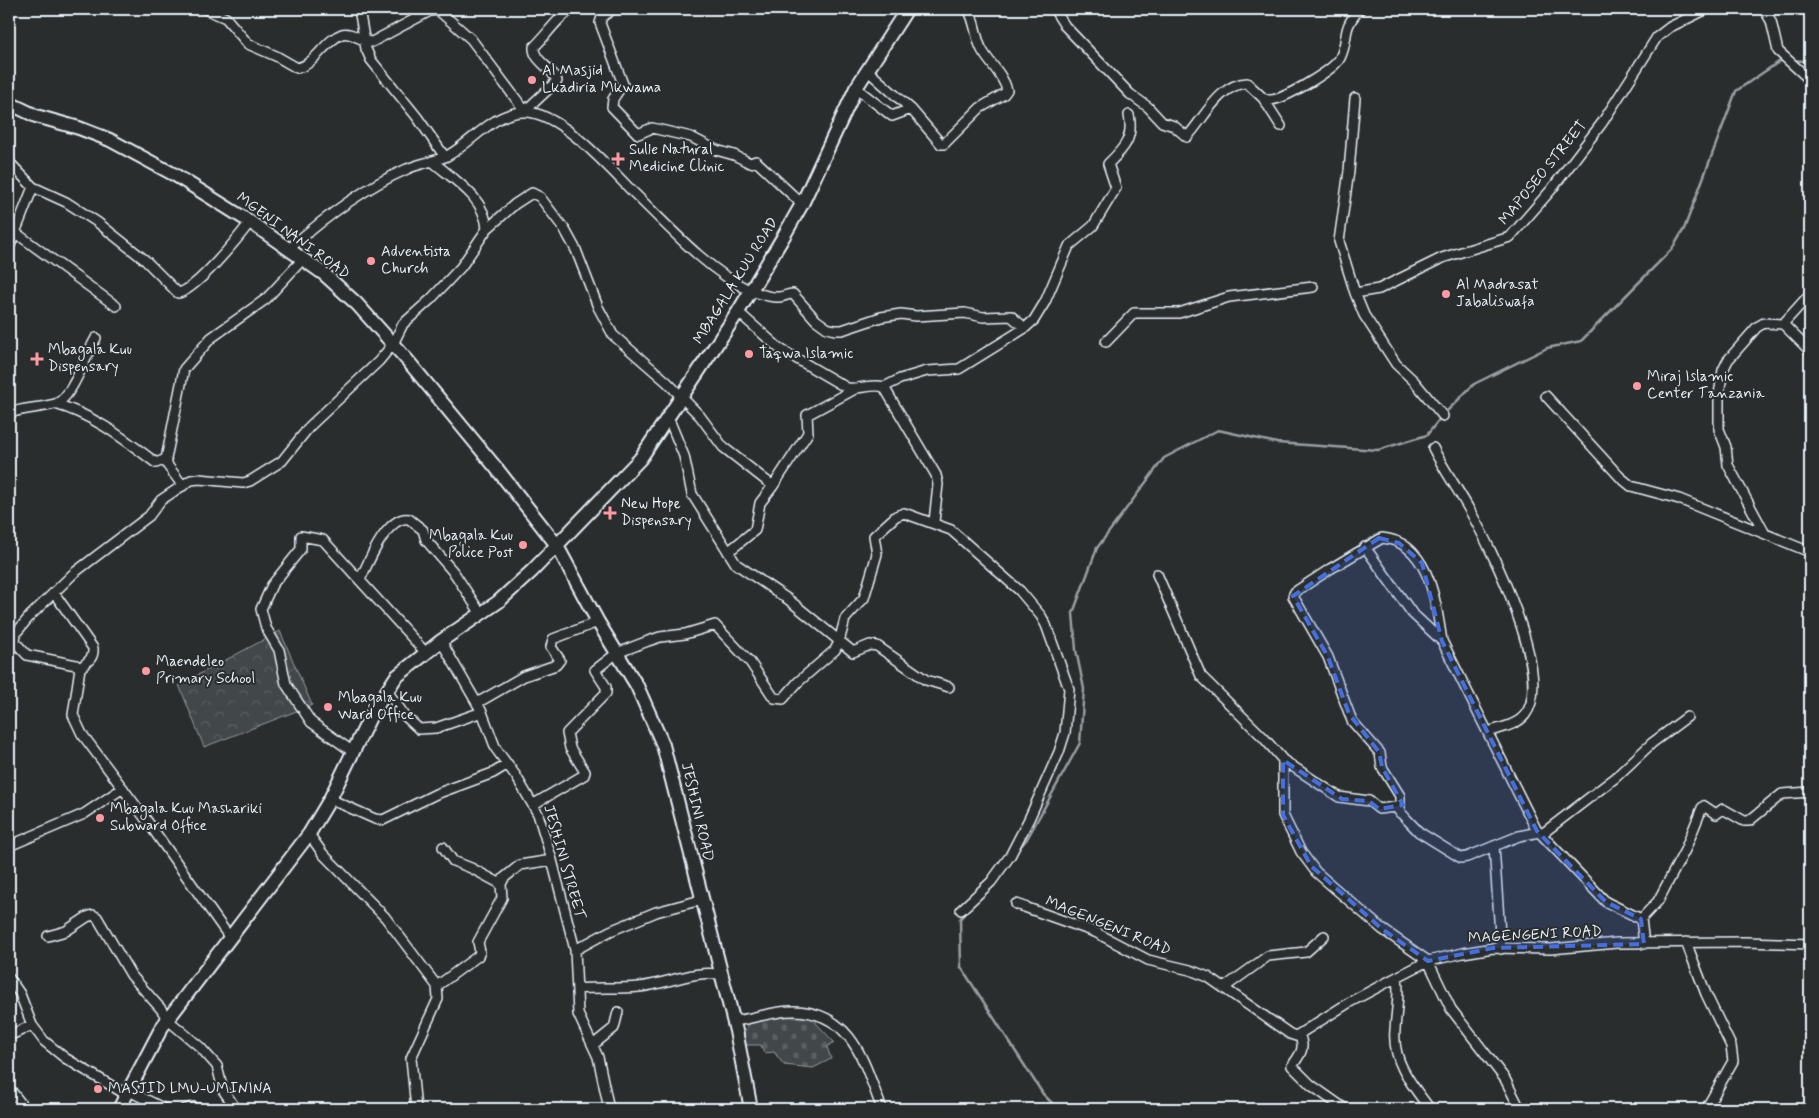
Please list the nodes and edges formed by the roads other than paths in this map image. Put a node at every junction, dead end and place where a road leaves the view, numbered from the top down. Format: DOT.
graph roads {
  1 [pos="205,9"];
  2 [pos="359,9"];
  3 [pos="573,9"];
  4 [pos="613,9"];
  5 [pos="907,9"];
  6 [pos="968,9"];
  7 [pos="1054,9"];
  8 [pos="1360,9"];
  9 [pos="1707,9"];
  10 [pos="1764,9"];
  11 [pos="364,41"];
  12 [pos="868,71"];
  13 [pos="1810,80"];
  14 [pos="856,88"];
  15 [pos="1263,98"];
  16 [pos="1355,98"];
  17 [pos="9,103"];
  18 [pos="911,109"];
  19 [pos="525,112"];
  20 [pos="1130,115"];
  21 [pos="1281,126"];
  22 [pos="445,157"];
  23 [pos="432,161"];
  24 [pos="9,162"];
  25 [pos="34,187"];
  26 [pos="802,204"];
  27 [pos="250,222"];
  28 [pos="487,229"];
  29 [pos="16,233"];
  30 [pos="9,248"];
  31 [pos="289,249"];
  32 [pos="303,259"];
  33 [pos="1312,287"];
  34 [pos="750,290"];
  35 [pos="1355,294"];
  36 [pos="1810,294"];
  37 [pos="116,306"];
  38 [pos="738,312"];
  39 [pos="1783,324"];
  40 [pos="1025,328"];
  41 [pos="96,338"];
  42 [pos="1106,342"];
  43 [pos="393,344"];
  44 [pos="1810,351"];
  45 [pos="884,387"];
  46 [pos="855,389"];
  47 [pos="681,396"];
  48 [pos="1546,396"];
  49 [pos="55,404"];
  50 [pos="9,413"];
  51 [pos="1443,416"];
  52 [pos="668,418"];
  53 [pos="1433,448"];
  54 [pos="166,459"];
  55 [pos="182,486"];
  56 [pos="773,486"];
  57 [pos="934,522"];
  58 [pos="1764,532"];
  59 [pos="556,544"];
  60 [pos="1365,547"];
  61 [pos="728,552"];
  62 [pos="1810,552"];
  63 [pos="1157,574"];
  64 [pos="360,580"];
  65 [pos="54,594"];
  66 [pos="480,614"];
  67 [pos="598,622"];
  68 [pos="441,641"];
  69 [pos="12,642"];
  70 [pos="839,642"];
  71 [pos="1442,642"];
  72 [pos="426,653"];
  73 [pos="617,653"];
  74 [pos="80,668"];
  75 [pos="949,688"];
  76 [pos="387,691"];
  77 [pos="477,703"];
  78 [pos="482,712"];
  79 [pos="1687,717"];
  80 [pos="1488,732"];
  81 [pos="353,752"];
  82 [pos="1283,760"];
  83 [pos="508,764"];
  84 [pos="123,788"];
  85 [pos="1810,792"];
  86 [pos="330,799"];
  87 [pos="534,804"];
  88 [pos="1400,813"];
  89 [pos="1539,833"];
  90 [pos="309,834"];
  91 [pos="9,846"];
  92 [pos="1494,846"];
  93 [pos="443,847"];
  94 [pos="552,860"];
  95 [pos="501,884"];
  96 [pos="701,900"];
  97 [pos="1016,904"];
  98 [pos="961,910"];
  99 [pos="1641,919"];
  100 [pos="48,936"];
  101 [pos="1324,936"];
  102 [pos="230,938"];
  103 [pos="1686,942"];
  104 [pos="1644,944"];
  105 [pos="1810,944"];
  106 [pos="1501,949"];
  107 [pos="575,950"];
  108 [pos="1428,961"];
  109 [pos="723,975"];
  110 [pos="1397,976"];
  111 [pos="9,978"];
  112 [pos="437,986"];
  113 [pos="1225,987"];
  114 [pos="576,989"];
  115 [pos="618,1012"];
  116 [pos="168,1020"];
  117 [pos="734,1021"];
  118 [pos="32,1025"];
  119 [pos="1299,1035"];
  120 [pos="9,1036"];
  121 [pos="593,1045"];
  122 [pos="9,1088"];
  123 [pos="128,1093"];
  124 [pos="25,1109"];
  125 [pos="119,1109"];
  126 [pos="165,1109"];
  127 [pos="185,1109"];
  128 [pos="199,1109"];
  129 [pos="236,1109"];
  130 [pos="416,1109"];
  131 [pos="609,1109"];
  132 [pos="751,1109"];
  133 [pos="882,1109"];
  134 [pos="1345,1109"];
  135 [pos="1430,1109"];
  136 [pos="1520,1109"];
  137 [pos="1706,1109"];
  1 -- 11 [label="street"];
  2 -- 11 [label="street"];
  3 -- 19 [label="street"];
  4 -- 26 [label="street"];
  5 -- 12 [label="street, MBAGALA KUU ROAD"];
  6 -- 18 [label="street"];
  7 -- 15 [label="street"];
  8 -- 15 [label="street"];
  9 -- 35 [label="street, MAPOSEO STREET"];
  10 -- 13 [label="street"];
  11 -- 19 [label="street"];
  11 -- 22 [label="street"];
  12 -- 14 [label="street, MBAGALA KUU ROAD"];
  12 -- 18 [label="street"];
  14 -- 18 [label="street"];
  14 -- 26 [label="street, MBAGALA KUU ROAD"];
  15 -- 21 [label="street"];
  16 -- 35 [label="street"];
  17 -- 27 [label="street, MGENI NANI ROAD"];
  19 -- 22 [label="street"];
  19 -- 34 [label="street"];
  20 -- 40 [label="street"];
  22 -- 23 [label="street"];
  23 -- 28 [label="street"];
  23 -- 31 [label="street"];
  24 -- 25 [label="street"];
  25 -- 27 [label="street"];
  25 -- 29 [label="street"];
  26 -- 34 [label="street, MBAGALA KUU ROAD"];
  27 -- 31 [label="street, MGENI NANI ROAD"];
  28 -- 43 [label="street"];
  28 -- 47 [label="street"];
  29 -- 30 [label="street"];
  29 -- 37 [label="street"];
  31 -- 32 [label="street, MGENI NANI ROAD"];
  32 -- 43 [label="street, MGENI NANI ROAD"];
  32 -- 54 [label="street"];
  33 -- 42 [label="street"];
  34 -- 38 [label="street, MBAGALA KUU ROAD"];
  34 -- 40 [label="street"];
  35 -- 51 [label="street"];
  36 -- 39 [label="street"];
  38 -- 46 [label="street"];
  38 -- 47 [label="street, MBAGALA KUU ROAD"];
  39 -- 44 [label="street"];
  39 -- 58 [label="street"];
  40 -- 45 [label="street"];
  41 -- 49 [label="street"];
  43 -- 55 [label="street"];
  43 -- 59 [label="street, MGENI NANI ROAD"];
  45 -- 46 [label="street"];
  45 -- 57 [label="street"];
  46 -- 56 [label="street"];
  47 -- 52 [label="street, MBAGALA KUU ROAD"];
  47 -- 56 [label="street"];
  48 -- 58 [label="street"];
  49 -- 50 [label="street"];
  49 -- 54 [label="street"];
  52 -- 59 [label="street, MBAGALA KUU ROAD"];
  52 -- 61 [label="street"];
  53 -- 80 [label="street"];
  54 -- 55 [label="street"];
  55 -- 65 [label="street"];
  56 -- 61 [label="street"];
  57 -- 70 [label="street"];
  57 -- 98 [label="street"];
  58 -- 62 [label="street"];
  59 -- 66 [label="street, MBAGALA KUU ROAD"];
  59 -- 67 [label="street, JESHINI ROAD"];
  60 -- 71 [label="street"];
  60 -- 71 [label="street"];
  60 -- 88 [label="street"];
  61 -- 70 [label="street"];
  63 -- 82 [label="street"];
  64 -- 66 [label="street"];
  64 -- 72 [label="street"];
  64 -- 81 [label="street"];
  65 -- 69 [label="street"];
  65 -- 74 [label="street"];
  66 -- 68 [label="street, MBAGALA KUU ROAD"];
  67 -- 73 [label="street, JESHINI ROAD"];
  67 -- 77 [label="street"];
  68 -- 72 [label="street, MBAGALA KUU ROAD"];
  68 -- 77 [label="street, JESHINI STREET"];
  69 -- 74 [label="street"];
  70 -- 73 [label="street"];
  70 -- 75 [label="street"];
  71 -- 80 [label="street"];
  72 -- 76 [label="street, MBAGALA KUU ROAD"];
  73 -- 87 [label="street"];
  73 -- 96 [label="street, JESHINI ROAD"];
  74 -- 84 [label="street"];
  76 -- 78 [label="street"];
  76 -- 81 [label="street, MBAGALA KUU ROAD"];
  77 -- 78 [label="street, JESHINI STREET"];
  78 -- 83 [label="street, JESHINI STREET"];
  79 -- 89 [label="street"];
  80 -- 89 [label="street"];
  81 -- 86 [label="street, MBAGALA KUU ROAD"];
  82 -- 88 [label="street"];
  82 -- 108 [label="street"];
  83 -- 86 [label="street"];
  83 -- 87 [label="street, JESHINI STREET"];
  84 -- 91 [label="street"];
  84 -- 102 [label="street"];
  85 -- 99 [label="street"];
  86 -- 90 [label="street, MBAGALA KUU ROAD"];
  87 -- 94 [label="street, JESHINI STREET"];
  88 -- 92 [label="street"];
  89 -- 92 [label="street"];
  89 -- 99 [label="street"];
  90 -- 102 [label="street, MBAGALA KUU ROAD"];
  90 -- 112 [label="street"];
  92 -- 106 [label="street"];
  93 -- 95 [label="street"];
  94 -- 95 [label="street"];
  94 -- 107 [label="street, JESHINI STREET"];
  95 -- 112 [label="street"];
  96 -- 107 [label="street"];
  96 -- 109 [label="street, JESHINI ROAD"];
  97 -- 113 [label="street, MAGENGENI ROAD"];
  99 -- 104 [label="street"];
  100 -- 116 [label="street"];
  101 -- 113 [label="street"];
  102 -- 116 [label="street"];
  103 -- 104 [label="street, MAGENGENI ROAD"];
  103 -- 105 [label="street, MAGENGENI ROAD"];
  103 -- 137 [label="street"];
  104 -- 106 [label="street, MAGENGENI ROAD"];
  106 -- 108 [label="street, MAGENGENI ROAD"];
  107 -- 114 [label="street, JESHINI STREET"];
  108 -- 110 [label="street, MAGENGENI ROAD"];
  108 -- 136 [label="street"];
  109 -- 114 [label="street"];
  109 -- 117 [label="street, JESHINI ROAD"];
  110 -- 119 [label="street, MAGENGENI ROAD"];
  110 -- 135 [label="street"];
  111 -- 118 [label="street"];
  112 -- 130 [label="street"];
  113 -- 119 [label="street, MAGENGENI ROAD"];
  114 -- 121 [label="street, JESHINI STREET"];
  115 -- 121 [label="street"];
  116 -- 123 [label="street"];
  116 -- 129 [label="street"];
  117 -- 132 [label="street, JESHINI ROAD"];
  117 -- 133 [label="street"];
  118 -- 120 [label="street"];
  118 -- 123 [label="street"];
  119 -- 134 [label="street"];
  121 -- 131 [label="street, JESHINI STREET"];
  122 -- 124 [label="street"];
  123 -- 125 [label="street"];
  123 -- 126 [label="street"];
  127 -- 128 [label="street"];
}
